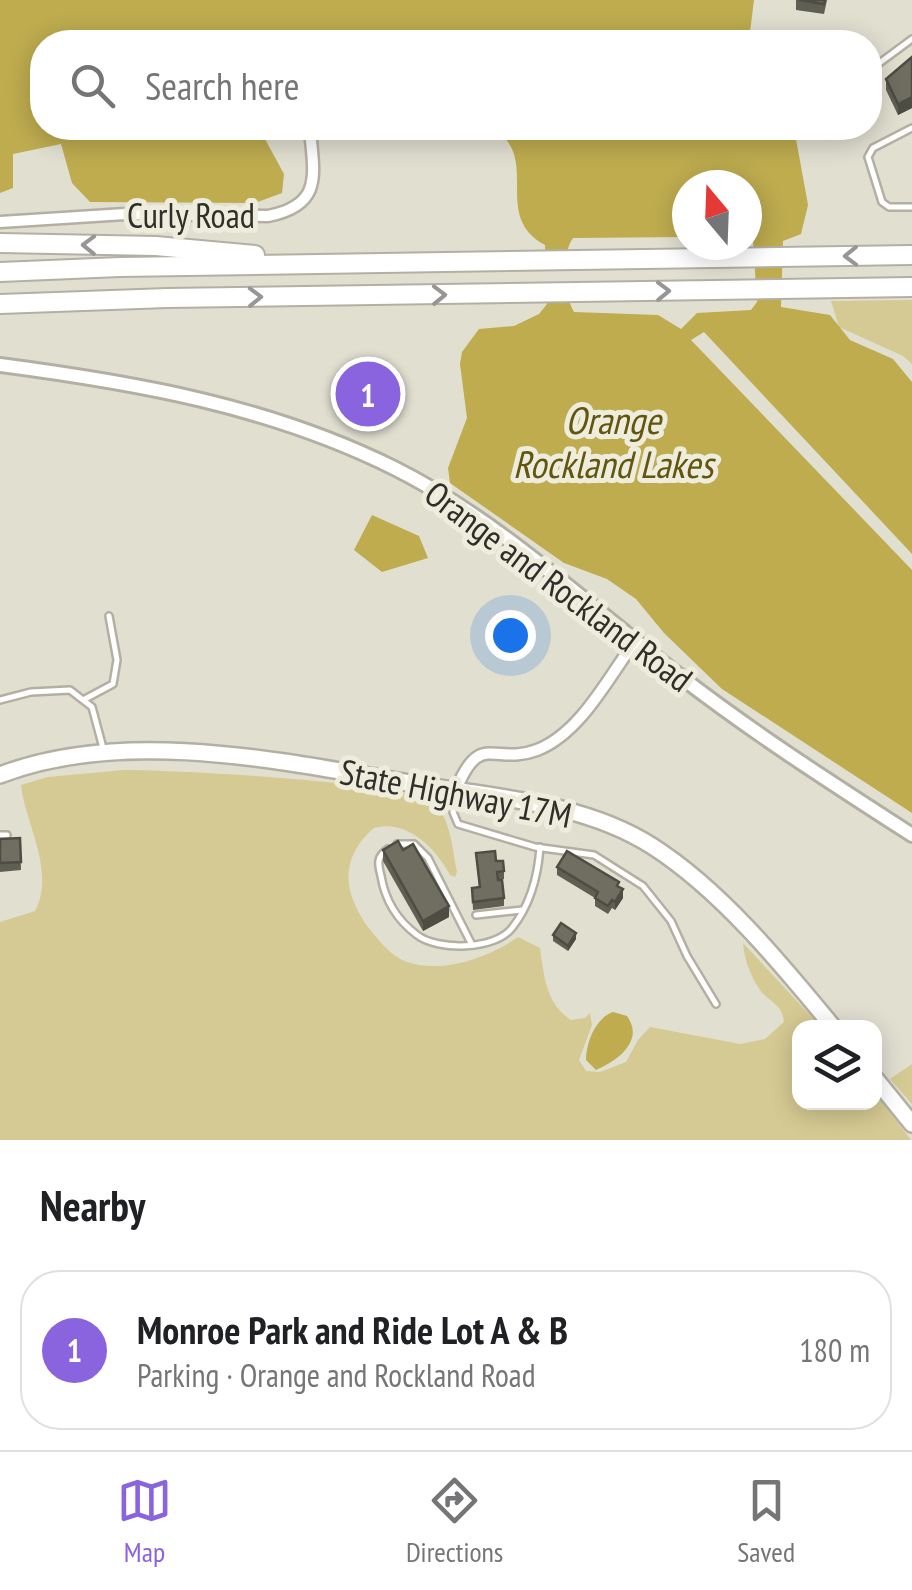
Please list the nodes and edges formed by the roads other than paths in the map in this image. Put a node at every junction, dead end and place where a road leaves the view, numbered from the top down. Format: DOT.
graph roads {
  1 [pos="912,39"];
  2 [pos="882,61"];
  3 [pos="912,128"];
  4 [pos="311,140"];
  5 [pos="912,207"];
  6 [pos="0,222"];
  7 [pos="0,243"];
  8 [pos="912,255"];
  9 [pos="360,263"];
  10 [pos="0,272"];
  11 [pos="912,287"];
  12 [pos="167,298"];
  13 [pos="0,304"];
  14 [pos="0,314"];
  15 [pos="0,366"];
  16 [pos="109,616"];
  17 [pos="636,640"];
  18 [pos="85,699"];
  19 [pos="0,700"];
  20 [pos="104,754"];
  21 [pos="0,774"];
  22 [pos="456,790"];
  23 [pos="912,835"];
  24 [pos="540,847"];
  25 [pos="522,910"];
  26 [pos="476,915"];
  27 [pos="472,946"];
  28 [pos="716,1004"];
  29 [pos="827,1020"];
  30 [pos="882,1087"];
  31 [pos="912,1124"];
  1 -- 2 [label="lane"];
  3 -- 5 [label="lane"];
  4 -- 6 [label="street, Curly Road"];
  9 -- 7 [label="highway, one-way"];
  8 -- 9 [label="highway, one-way"];
  9 -- 10 [label="highway"];
  12 -- 11 [label="highway, one-way"];
  12 -- 13 [label="highway"];
  12 -- 14 [label="highway"];
  15 -- 17 [label="street, Orange and Rockland Road"];
  16 -- 18 [label="lane"];
  17 -- 22 [label="street"];
  17 -- 23 [label="street, Orange and Rockland Road"];
  18 -- 19 [label="lane"];
  18 -- 20 [label="lane"];
  20 -- 21 [label="main road, State Highway 17M"];
  20 -- 22 [label="main road, State Highway 17M"];
  22 -- 24 [label="lane"];
  22 -- 29 [label="main road, State Highway 17M"];
  24 -- 25 [label="lane"];
  24 -- 28 [label="lane"];
  25 -- 26 [label="lane"];
  25 -- 27 [label="lane"];
  27 -- 27 [label="lane"];
  30 -- 31 [label="main road"];
}
